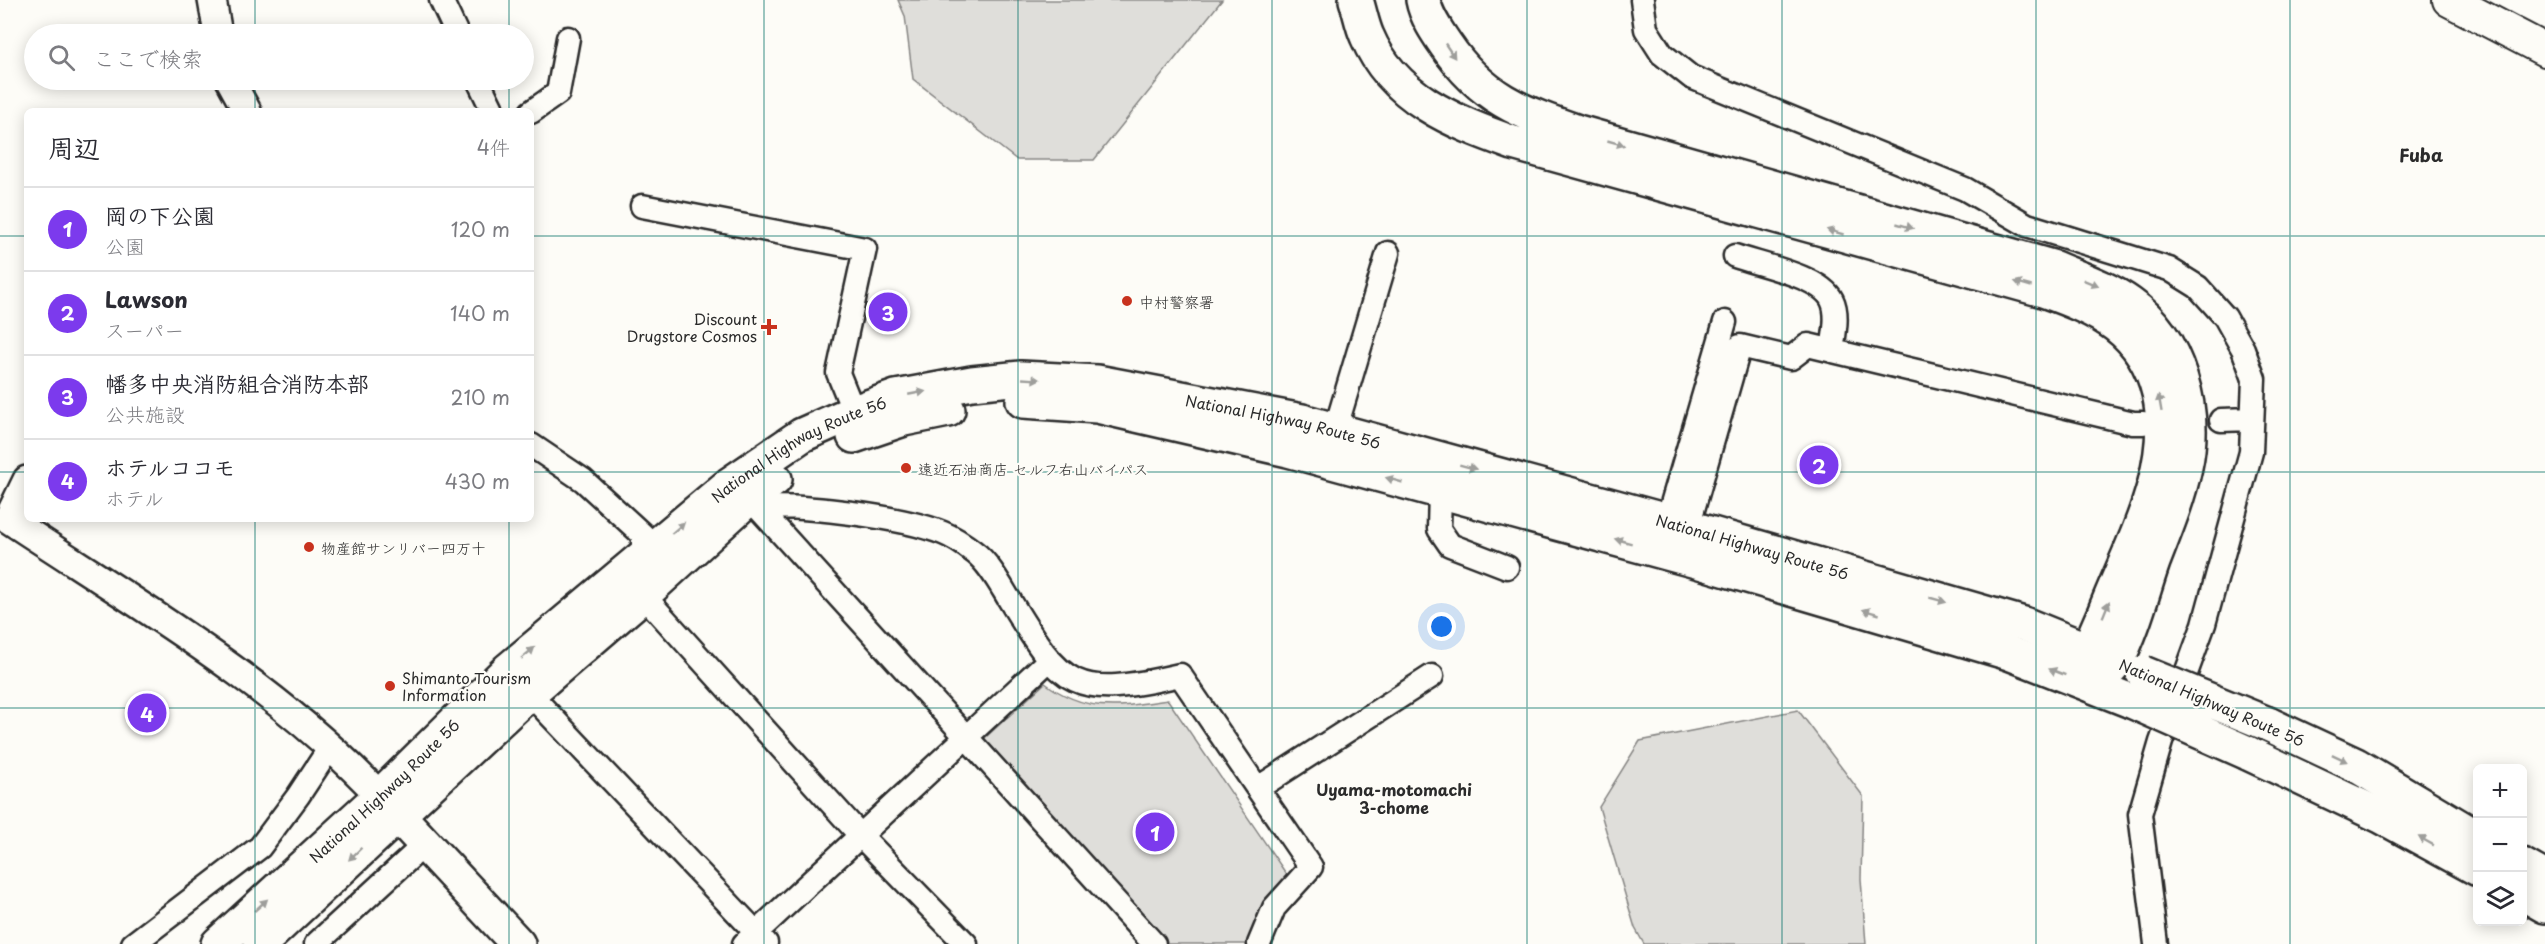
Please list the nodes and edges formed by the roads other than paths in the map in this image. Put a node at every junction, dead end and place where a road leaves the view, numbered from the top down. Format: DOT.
graph roads {
  1 [pos="212,0"];
  2 [pos="441,0"];
  3 [pos="1356,0"];
  4 [pos="1423,0"];
  5 [pos="1642,0"];
  6 [pos="2450,0"];
  7 [pos="216,24"];
  8 [pos="452,24"];
  9 [pos="568,38"];
  10 [pos="2545,50"];
  11 [pos="235,90"];
  12 [pos="483,90"];
  13 [pos="245,108"];
  14 [pos="492,108"];
  15 [pos="534,110"];
  16 [pos="642,206"];
  17 [pos="1388,253"];
  18 [pos="1735,256"];
  19 [pos="1725,322"];
  20 [pos="1832,351"];
  21 [pos="2252,419"];
  22 [pos="2221,420"];
  23 [pos="858,422"];
  24 [pos="2143,423"];
  25 [pos="1330,446"];
  26 [pos="534,447"];
  27 [pos="24,485"];
  28 [pos="1440,492"];
  29 [pos="754,503"];
  30 [pos="4,516"];
  31 [pos="1675,534"];
  32 [pos="645,556"];
  33 [pos="1507,567"];
  34 [pos="643,595"];
  35 [pos="1049,660"];
  36 [pos="2120,672"];
  37 [pos="1432,676"];
  38 [pos="2091,685"];
  39 [pos="529,693"];
  40 [pos="966,736"];
  41 [pos="331,746"];
  42 [pos="1258,788"];
  43 [pos="389,805"];
  44 [pos="2473,835"];
  45 [pos="860,836"];
  46 [pos="425,844"];
  47 [pos="2473,866"];
  48 [pos="2527,867"];
  49 [pos="2545,878"];
  50 [pos="2527,895"];
  51 [pos="2545,906"];
  52 [pos="756,940"];
  53 [pos="133,944"];
  54 [pos="218,944"];
  55 [pos="260,944"];
  56 [pos="316,944"];
  57 [pos="518,944"];
  58 [pos="966,944"];
  59 [pos="1154,944"];
  60 [pos="1259,944"];
  61 [pos="2156,944"];
  1 -- 7 [label="street"];
  2 -- 8 [label="street"];
  36 -- 3 [label="highway, one-way"];
  4 -- 36 [label="highway, one-way"];
  5 -- 21 [label="street"];
  6 -- 10 [label="main road"];
  9 -- 15 [label="street"];
  11 -- 13 [label="street"];
  12 -- 14 [label="street"];
  16 -- 23 [label="street"];
  17 -- 25 [label="street"];
  18 -- 20 [label="street"];
  19 -- 31 [label="street"];
  20 -- 24 [label="street"];
  20 -- 31 [label="street"];
  21 -- 22 [label="street"];
  21 -- 61 [label="street"];
  23 -- 25 [label="highway, National Highway Route 56"];
  23 -- 29 [label="highway, National Highway Route 56"];
  32 -- 23 [label="highway, National Highway Route 56, one-way"];
  28 -- 25 [label="highway, National Highway Route 56, one-way"];
  25 -- 31 [label="highway, National Highway Route 56, one-way"];
  26 -- 32 [label="street"];
  27 -- 30 [label="street"];
  31 -- 28 [label="highway, National Highway Route 56, one-way"];
  28 -- 33 [label="street"];
  29 -- 34 [label="highway, National Highway Route 56"];
  29 -- 35 [label="street"];
  29 -- 40 [label="street"];
  30 -- 41 [label="street"];
  31 -- 36 [label="highway, National Highway Route 56, one-way"];
  38 -- 31 [label="highway, National Highway Route 56, one-way"];
  32 -- 34 [label="street"];
  43 -- 32 [label="highway, National Highway Route 56, one-way"];
  34 -- 39 [label="highway, National Highway Route 56"];
  34 -- 45 [label="street"];
  35 -- 40 [label="street"];
  35 -- 42 [label="street"];
  36 -- 38 [label="highway, National Highway Route 56"];
  36 -- 38 [label="highway"];
  36 -- 44 [label="highway, National Highway Route 56, one-way, bridge"];
  47 -- 36 [label="highway, National Highway Route 56, one-way, bridge"];
  37 -- 42 [label="street"];
  39 -- 43 [label="highway, National Highway Route 56"];
  39 -- 52 [label="street"];
  40 -- 45 [label="street"];
  40 -- 59 [label="street"];
  41 -- 43 [label="street"];
  41 -- 53 [label="street"];
  42 -- 60 [label="street"];
  43 -- 46 [label="highway"];
  54 -- 43 [label="highway, National Highway Route 56, one-way"];
  43 -- 55 [label="highway, National Highway Route 56, one-way"];
  45 -- 52 [label="street"];
  45 -- 58 [label="street"];
  46 -- 56 [label="street"];
  46 -- 57 [label="highway"];
  48 -- 49 [label="highway"];
  50 -- 51 [label="highway"];
}
